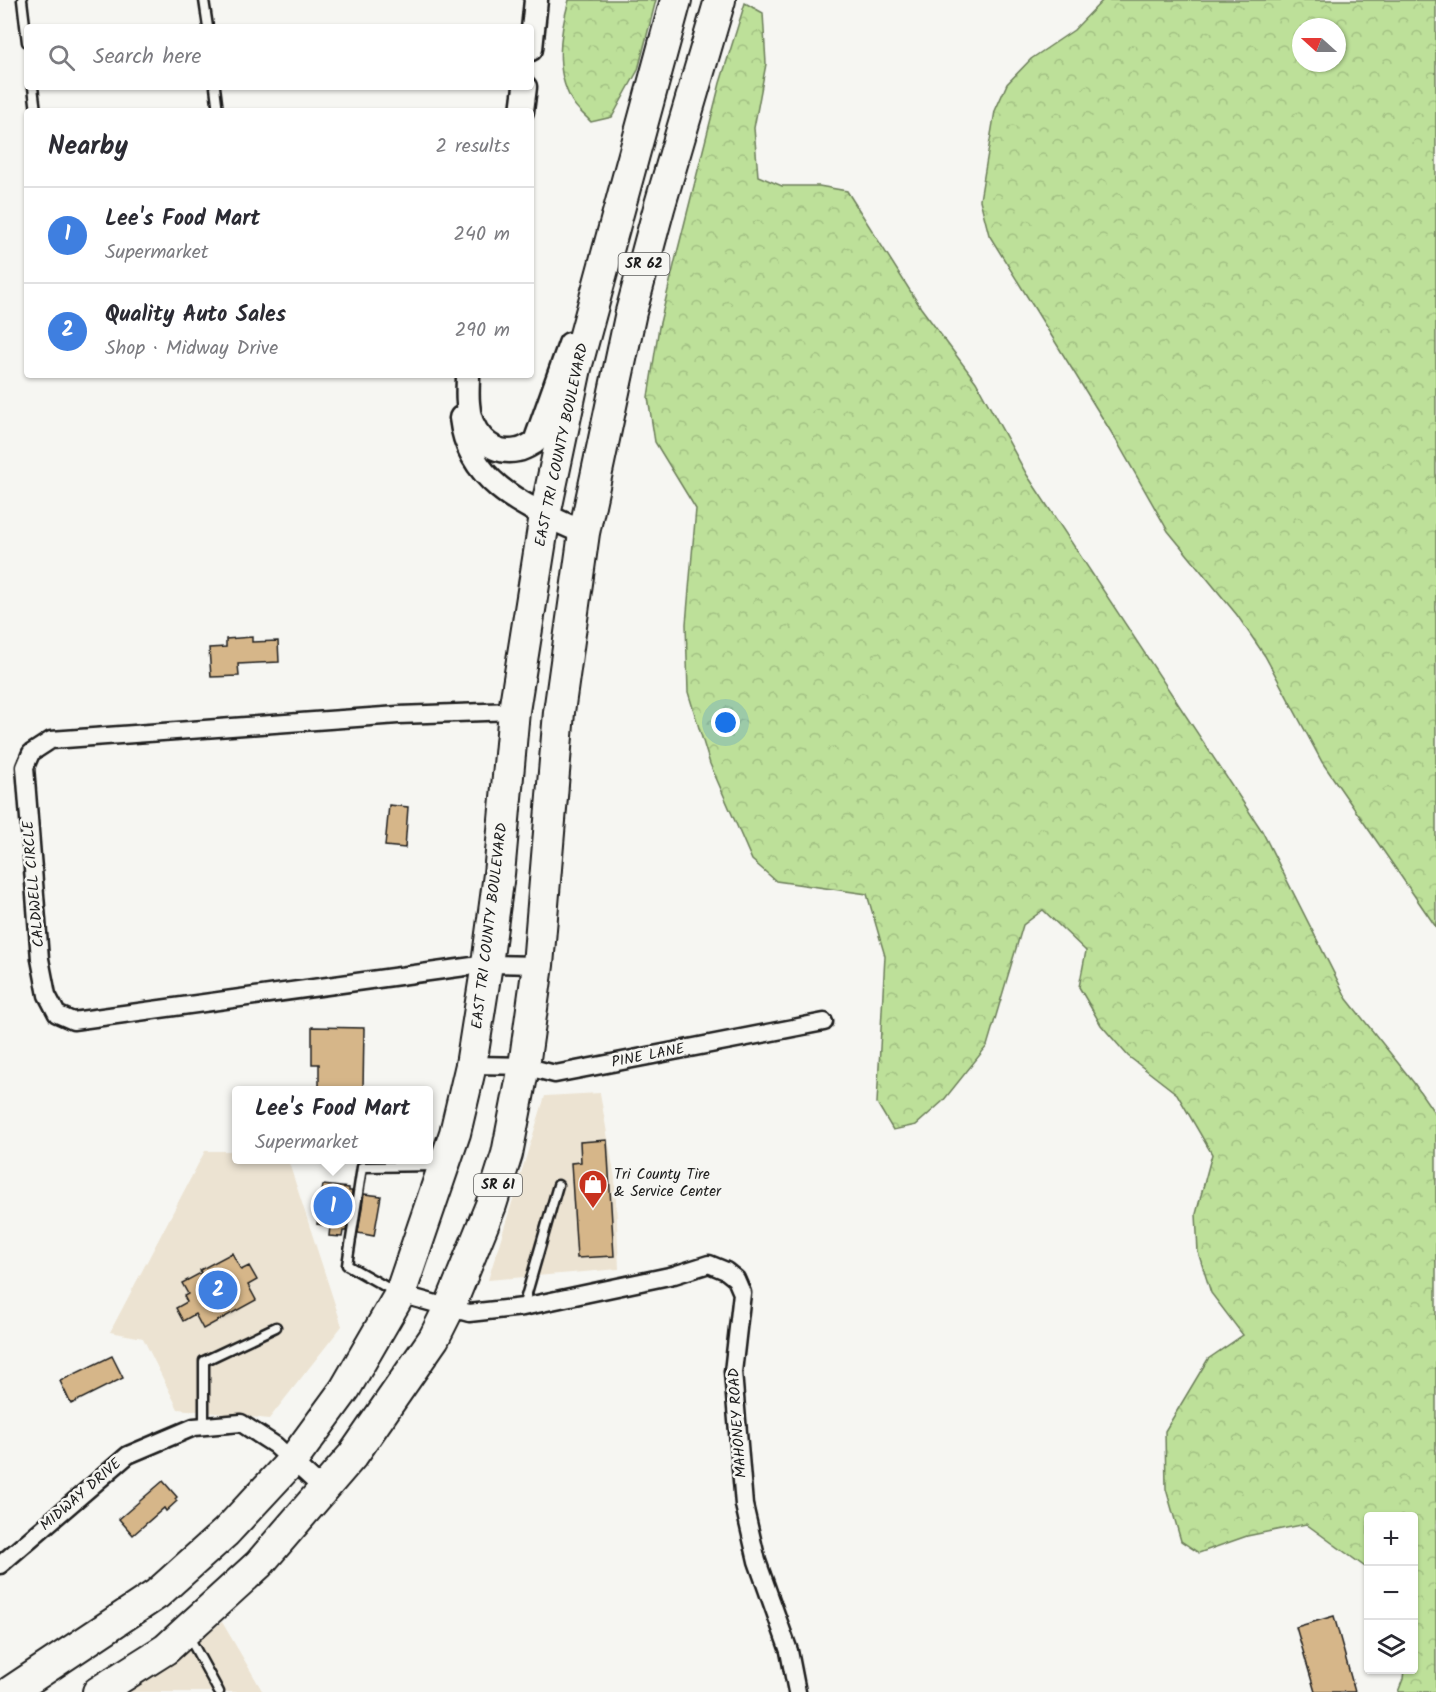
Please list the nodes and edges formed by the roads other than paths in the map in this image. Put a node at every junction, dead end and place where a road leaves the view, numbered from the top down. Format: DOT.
graph roads {
  1 [pos="22,0"];
  2 [pos="204,0"];
  3 [pos="536,0"];
  4 [pos="676,0"];
  5 [pos="720,0"];
  6 [pos="25,24"];
  7 [pos="208,24"];
  8 [pos="534,24"];
  9 [pos="33,90"];
  10 [pos="215,90"];
  11 [pos="525,90"];
  12 [pos="36,108"];
  13 [pos="218,108"];
  14 [pos="522,108"];
  15 [pos="615,225"];
  16 [pos="461,378"];
  17 [pos="468,378"];
  18 [pos="545,515"];
  19 [pos="584,533"];
  20 [pos="514,711"];
  21 [pos="487,964"];
  22 [pos="538,965"];
  23 [pos="824,1022"];
  24 [pos="471,1065"];
  25 [pos="524,1066"];
  26 [pos="444,1166"];
  27 [pos="558,1185"];
  28 [pos="400,1294"];
  29 [pos="450,1306"];
  30 [pos="523,1307"];
  31 [pos="276,1327"];
  32 [pos="204,1426"];
  33 [pos="293,1460"];
  34 [pos="324,1490"];
  35 [pos="0,1565"];
  36 [pos="185,1631"];
  37 [pos="112,1688"];
  38 [pos="10,1692"];
  39 [pos="219,1692"];
  40 [pos="797,1692"];
  1 -- 6 [label="lane"];
  2 -- 7 [label="lane"];
  3 -- 8 [label="main road"];
  4 -- 15 [label="highway, EAST TRI COUNTY BOULEVARD / SR 62"];
  5 -- 19 [label="highway, SR 62"];
  9 -- 12 [label="lane"];
  10 -- 13 [label="lane"];
  11 -- 14 [label="main road"];
  15 -- 17 [label="main road"];
  15 -- 18 [label="highway, EAST TRI COUNTY BOULEVARD / SR 62"];
  16 -- 18 [label="main road"];
  18 -- 19 [label="main road"];
  18 -- 20 [label="highway, EAST TRI COUNTY BOULEVARD"];
  19 -- 22 [label="highway, SR 61"];
  20 -- 21 [label="highway, EAST TRI COUNTY BOULEVARD"];
  20 -- 21 [label="street, CALDWELL CIRCLE"];
  21 -- 22 [label="street, CALDWELL CIRCLE"];
  21 -- 24 [label="highway, EAST TRI COUNTY BOULEVARD"];
  22 -- 25 [label="highway, SR 61"];
  23 -- 25 [label="street, PINE LANE"];
  24 -- 25 [label="street, PINE LANE"];
  24 -- 26 [label="highway, EAST TRI COUNTY BOULEVARD"];
  25 -- 29 [label="highway, SR 61"];
  26 -- 28 [label="highway, EAST TRI COUNTY BOULEVARD"];
  26 -- 28 [label="lane"];
  27 -- 30 [label="lane"];
  28 -- 29 [label="street, MAHONEY ROAD"];
  28 -- 33 [label="highway, EAST TRI COUNTY BOULEVARD"];
  29 -- 30 [label="street, MAHONEY ROAD"];
  29 -- 34 [label="highway, SR 61"];
  30 -- 40 [label="street, MAHONEY ROAD"];
  31 -- 32 [label="lane"];
  32 -- 33 [label="street, MIDWAY DRIVE"];
  32 -- 35 [label="street, MIDWAY DRIVE"];
  33 -- 34 [label="street, MIDWAY DRIVE"];
  33 -- 38 [label="highway, EAST TRI COUNTY BOULEVARD"];
  34 -- 36 [label="highway, SR 61"];
  36 -- 37 [label="highway, SR 61"];
  36 -- 39 [label="lane"];
}
